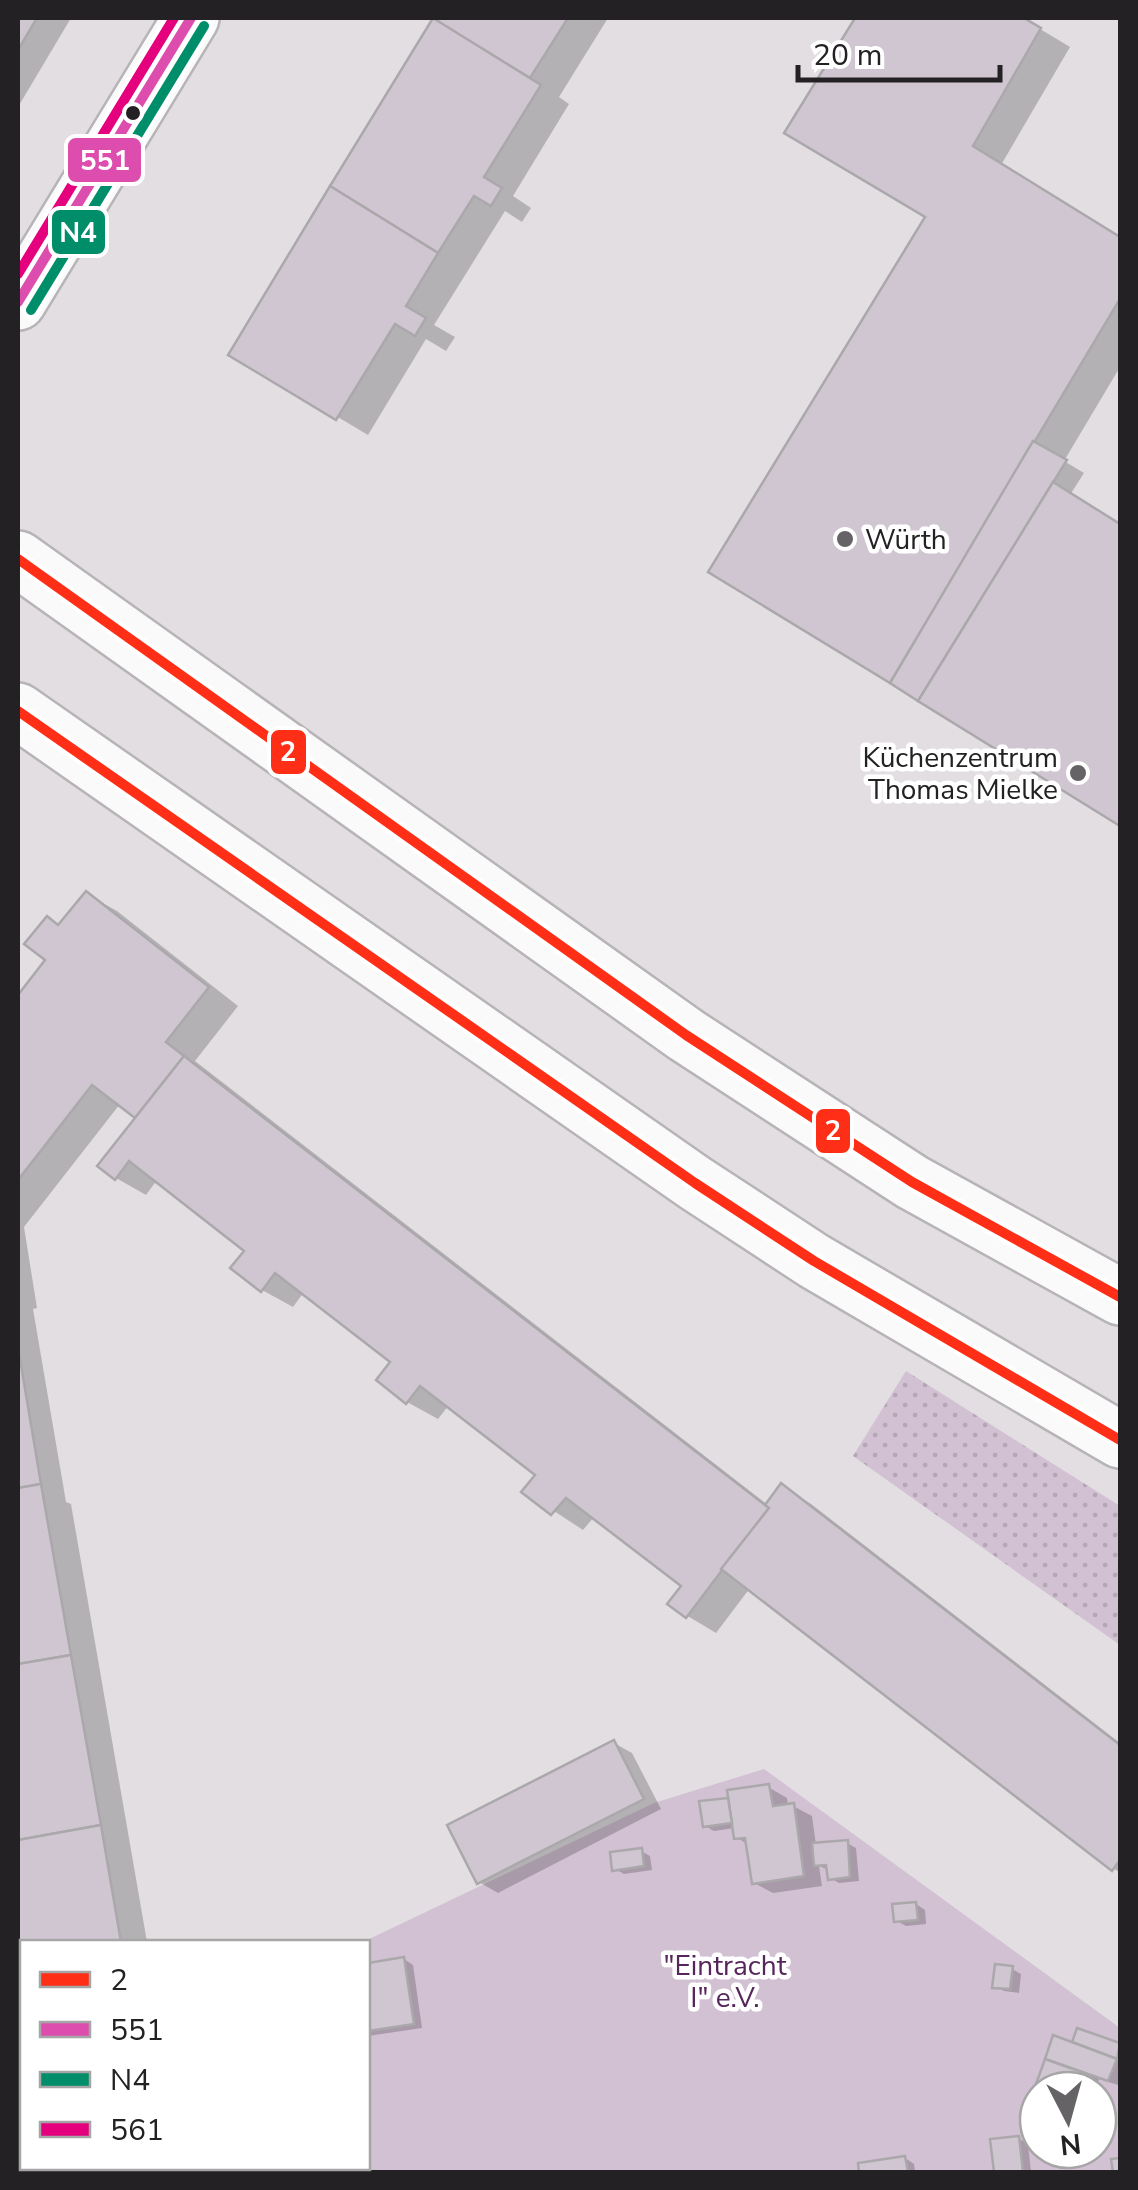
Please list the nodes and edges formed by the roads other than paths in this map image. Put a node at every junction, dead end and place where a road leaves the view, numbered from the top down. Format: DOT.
graph roads {
  1 [pos="191,18"];
  2 [pos="18,302"];
  3 [pos="18,559"];
  4 [pos="18,710"];
  5 [pos="1120,1297"];
  6 [pos="1120,1440"];
  1 -- 2 [label="main road"];
  3 -- 5 [label="main road"];
  4 -- 6 [label="main road"];
}
